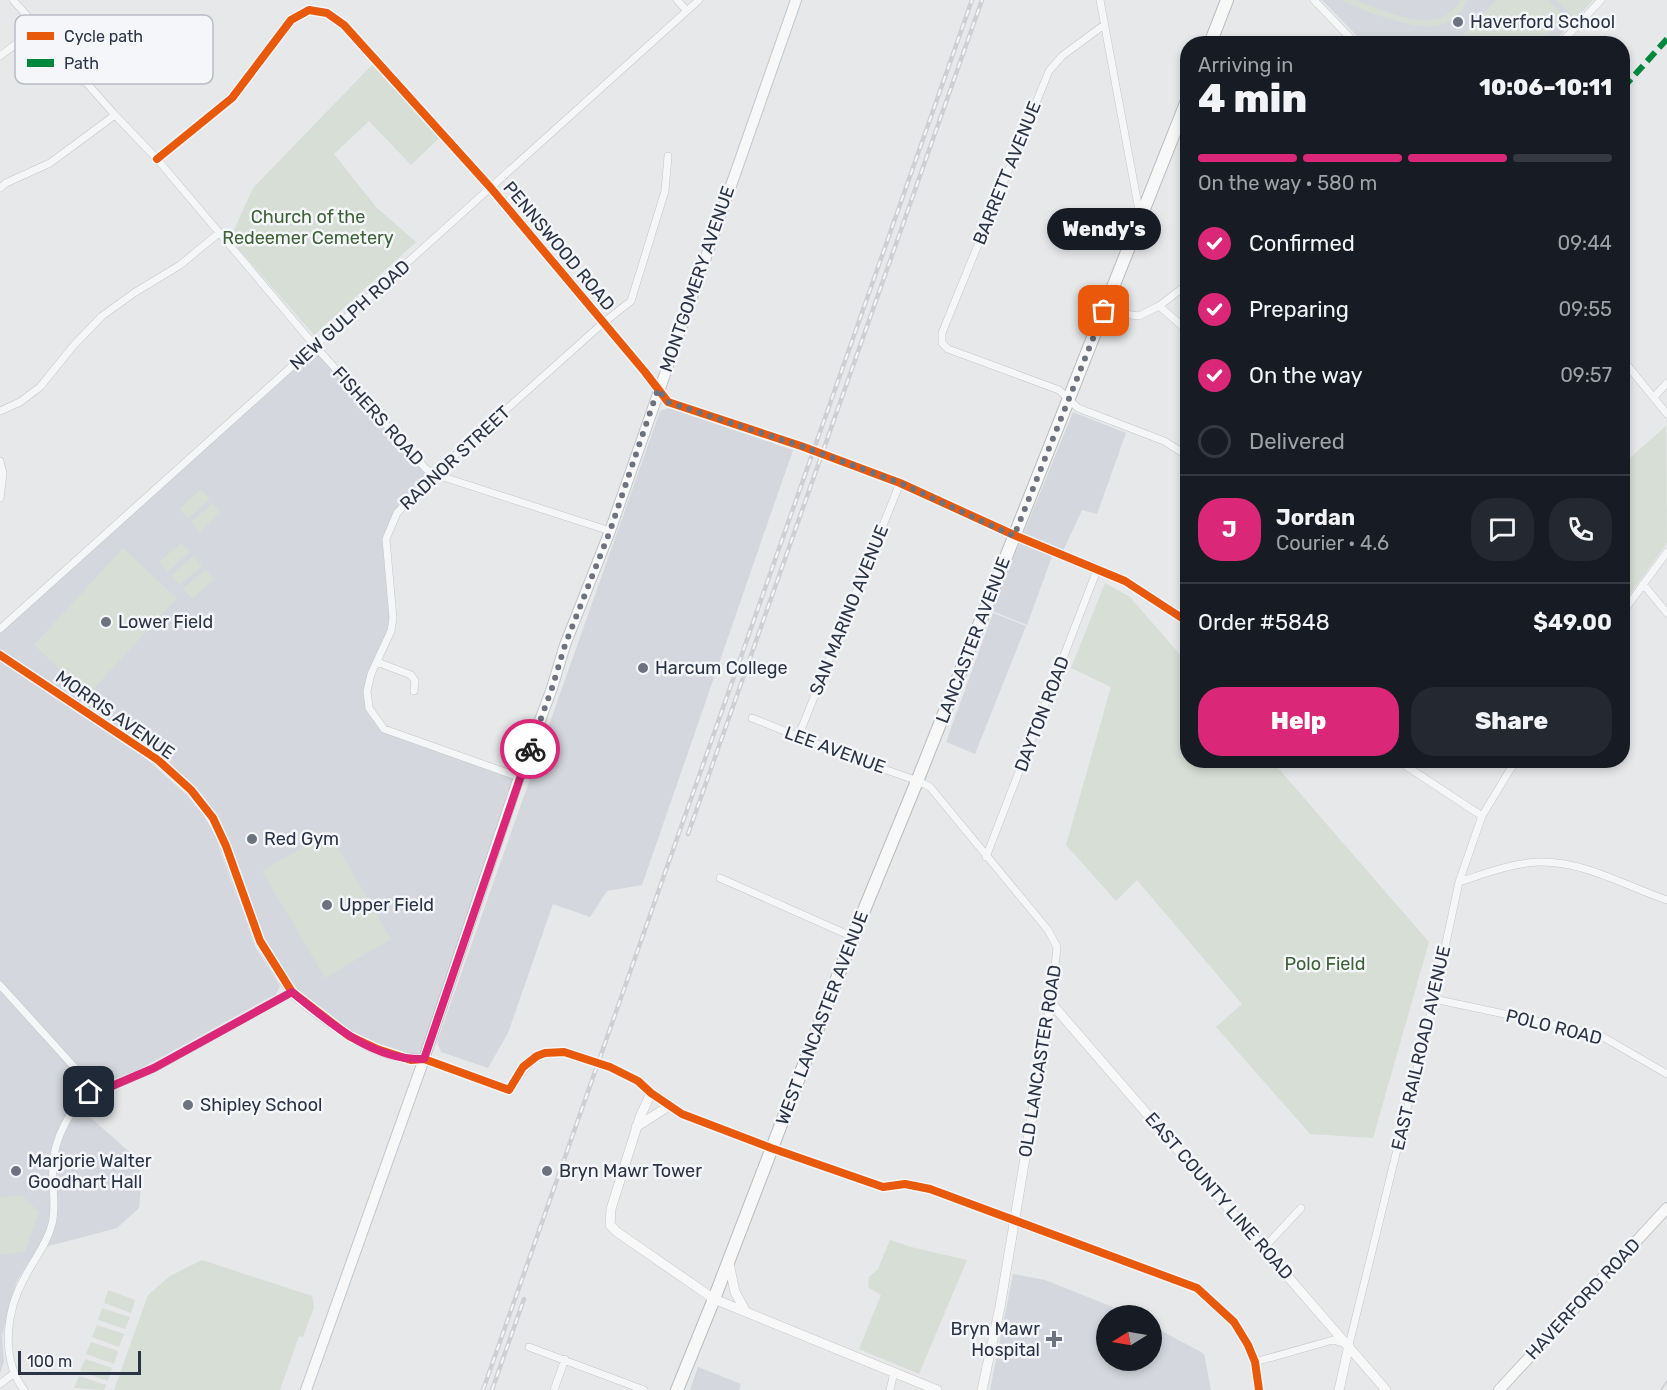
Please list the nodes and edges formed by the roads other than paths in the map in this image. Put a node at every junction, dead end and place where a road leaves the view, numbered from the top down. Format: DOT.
graph roads {
  1 [pos="13,0"];
  2 [pos="677,0"];
  3 [pos="699,0"];
  4 [pos="796,0"];
  5 [pos="1101,0"];
  6 [pos="1227,0"];
  7 [pos="1314,0"];
  8 [pos="1601,0"];
  9 [pos="687,11"];
  10 [pos="26,15"];
  11 [pos="1104,25"];
  12 [pos="1213,36"];
  13 [pos="1348,36"];
  14 [pos="1567,36"];
  15 [pos="15,45"];
  16 [pos="0,56"];
  17 [pos="87,84"];
  18 [pos="115,115"];
  19 [pos="1180,118"];
  20 [pos="668,156"];
  21 [pos="157,159"];
  22 [pos="490,187"];
  23 [pos="0,188"];
  24 [pos="1140,217"];
  25 [pos="219,233"];
  26 [pos="1180,290"];
  27 [pos="1159,306"];
  28 [pos="1104,311"];
  29 [pos="603,323"];
  30 [pos="1180,324"];
  31 [pos="315,346"];
  32 [pos="1630,368"];
  33 [pos="1667,383"];
  34 [pos="658,389"];
  35 [pos="1654,397"];
  36 [pos="1069,400"];
  37 [pos="0,411"];
  38 [pos="1667,414"];
  39 [pos="1180,451"];
  40 [pos="0,460"];
  41 [pos="434,474"];
  42 [pos="900,483"];
  43 [pos="0,498"];
  44 [pos="610,531"];
  45 [pos="1014,536"];
  46 [pos="1667,552"];
  47 [pos="1097,570"];
  48 [pos="1643,584"];
  49 [pos="1630,602"];
  50 [pos="1667,613"];
  51 [pos="1180,617"];
  52 [pos="0,629"];
  53 [pos="0,655"];
  54 [pos="376,662"];
  55 [pos="414,692"];
  56 [pos="752,718"];
  57 [pos="798,737"];
  58 [pos="1409,768"];
  59 [pos="1511,768"];
  60 [pos="519,777"];
  61 [pos="918,781"];
  62 [pos="1482,816"];
  63 [pos="986,857"];
  64 [pos="720,878"];
  65 [pos="1459,882"];
  66 [pos="1667,900"];
  67 [pos="853,937"];
  68 [pos="0,985"];
  69 [pos="292,992"];
  70 [pos="1434,999"];
  71 [pos="1051,1003"];
  72 [pos="585,1058"];
  73 [pos="424,1059"];
  74 [pos="610,1067"];
  75 [pos="1667,1074"];
  76 [pos="89,1092"];
  77 [pos="651,1093"];
  78 [pos="669,1106"];
  79 [pos="636,1127"];
  80 [pos="771,1148"];
  81 [pos="1301,1208"];
  82 [pos="1667,1208"];
  83 [pos="1014,1220"];
  84 [pos="1263,1249"];
  85 [pos="729,1259"];
  86 [pos="714,1299"];
  87 [pos="746,1312"];
  88 [pos="1349,1345"];
  89 [pos="529,1347"];
  90 [pos="564,1359"];
  91 [pos="1255,1362"];
  92 [pos="894,1372"];
  93 [pos="13,1374"];
  94 [pos="0,1384"];
  95 [pos="24,1390"];
  96 [pos="306,1390"];
  97 [pos="554,1390"];
  98 [pos="644,1390"];
  99 [pos="677,1390"];
  100 [pos="890,1390"];
  101 [pos="937,1390"];
  102 [pos="982,1390"];
  103 [pos="1259,1390"];
  104 [pos="1339,1390"];
  105 [pos="1386,1390"];
  106 [pos="1499,1390"];
  1 -- 10 [label="street, FISHERS ROAD"];
  2 -- 9 [label="street"];
  3 -- 9 [label="street, NEW GULPH ROAD"];
  4 -- 34 [label="main road, MONTGOMERY AVENUE"];
  5 -- 11 [label="street"];
  6 -- 12 [label="highway"];
  7 -- 13 [label="street"];
  8 -- 14 [label="street"];
  9 -- 22 [label="street, NEW GULPH ROAD"];
  11 -- 24 [label="street"];
  11 -- 36 [label="street, BARRETT AVENUE"];
  15 -- 16 [label="street"];
  17 -- 18 [label="street, FISHERS ROAD"];
  18 -- 21 [label="street, FISHERS ROAD"];
  18 -- 23 [label="street"];
  19 -- 24 [label="highway, LANCASTER AVENUE"];
  20 -- 29 [label="street, RADNOR STREET"];
  21 -- 22 [label="street, PENNSWOOD ROAD"];
  21 -- 25 [label="street, FISHERS ROAD"];
  22 -- 29 [label="street, PENNSWOOD ROAD"];
  22 -- 31 [label="street, NEW GULPH ROAD"];
  24 -- 28 [label="highway, LANCASTER AVENUE"];
  25 -- 31 [label="street, FISHERS ROAD"];
  25 -- 37 [label="street"];
  26 -- 27 [label="street"];
  27 -- 28 [label="street"];
  27 -- 30 [label="street"];
  28 -- 36 [label="highway, LANCASTER AVENUE"];
  29 -- 34 [label="street, PENNSWOOD ROAD"];
  29 -- 41 [label="street, RADNOR STREET"];
  31 -- 41 [label="street, FISHERS ROAD"];
  31 -- 52 [label="street, NEW GULPH ROAD"];
  32 -- 35 [label="street"];
  33 -- 35 [label="street"];
  34 -- 42 [label="street, PENNSWOOD ROAD, bridge"];
  34 -- 44 [label="main road, MONTGOMERY AVENUE"];
  35 -- 38 [label="street"];
  36 -- 39 [label="street"];
  36 -- 45 [label="highway, LANCASTER AVENUE"];
  40 -- 43 [label="street"];
  41 -- 44 [label="street, FISHERS ROAD"];
  41 -- 54 [label="street, RADNOR STREET"];
  42 -- 45 [label="street, PENNSWOOD ROAD"];
  42 -- 57 [label="street, SAN MARINO AVENUE"];
  44 -- 60 [label="main road, MONTGOMERY AVENUE"];
  45 -- 47 [label="street, PENNSWOOD ROAD"];
  45 -- 61 [label="highway, LANCASTER AVENUE"];
  46 -- 48 [label="street"];
  47 -- 51 [label="street, PENNSWOOD ROAD"];
  47 -- 63 [label="street, DAYTON ROAD"];
  48 -- 49 [label="street"];
  48 -- 50 [label="street"];
  53 -- 69 [label="street, MORRIS AVENUE"];
  54 -- 55 [label="street"];
  54 -- 60 [label="street, RADNOR STREET"];
  56 -- 57 [label="street, LEE AVENUE"];
  57 -- 61 [label="street, LEE AVENUE"];
  58 -- 62 [label="street"];
  59 -- 62 [label="street, EAST RAILROAD AVENUE"];
  60 -- 73 [label="main road, MONTGOMERY AVENUE"];
  61 -- 63 [label="street, OLD LANCASTER ROAD"];
  61 -- 67 [label="highway, WEST LANCASTER AVENUE"];
  62 -- 65 [label="street, EAST RAILROAD AVENUE"];
  63 -- 71 [label="street, OLD LANCASTER ROAD"];
  64 -- 67 [label="street"];
  65 -- 66 [label="street"];
  65 -- 70 [label="street, EAST RAILROAD AVENUE"];
  67 -- 80 [label="highway, WEST LANCASTER AVENUE"];
  68 -- 76 [label="street"];
  69 -- 73 [label="street, MORRIS AVENUE"];
  69 -- 76 [label="street"];
  70 -- 75 [label="street, POLO ROAD"];
  70 -- 88 [label="street, EAST RAILROAD AVENUE"];
  71 -- 83 [label="street, OLD LANCASTER ROAD"];
  71 -- 84 [label="street, EAST COUNTY LINE ROAD"];
  72 -- 73 [label="street, MORRIS AVENUE"];
  73 -- 96 [label="main road, MONTGOMERY AVENUE"];
  74 -- 77 [label="street"];
  76 -- 93 [label="street"];
  77 -- 78 [label="street"];
  77 -- 79 [label="street"];
  78 -- 79 [label="street"];
  78 -- 80 [label="street"];
  79 -- 86 [label="street"];
  80 -- 83 [label="street"];
  80 -- 85 [label="highway, WEST LANCASTER AVENUE"];
  81 -- 84 [label="street"];
  82 -- 106 [label="main road, HAVERFORD ROAD"];
  83 -- 91 [label="street"];
  83 -- 102 [label="street, OLD LANCASTER ROAD"];
  84 -- 88 [label="street, EAST COUNTY LINE ROAD"];
  85 -- 86 [label="highway, WEST LANCASTER AVENUE"];
  85 -- 87 [label="street"];
  86 -- 87 [label="street"];
  86 -- 99 [label="highway, WEST LANCASTER AVENUE"];
  87 -- 92 [label="street"];
  88 -- 91 [label="street"];
  88 -- 104 [label="street"];
  88 -- 105 [label="street, EAST COUNTY LINE ROAD"];
  89 -- 90 [label="street"];
  90 -- 97 [label="street"];
  90 -- 98 [label="street"];
  91 -- 103 [label="street"];
  92 -- 100 [label="street"];
  92 -- 101 [label="street"];
  93 -- 94 [label="street"];
  93 -- 95 [label="street"];
}
